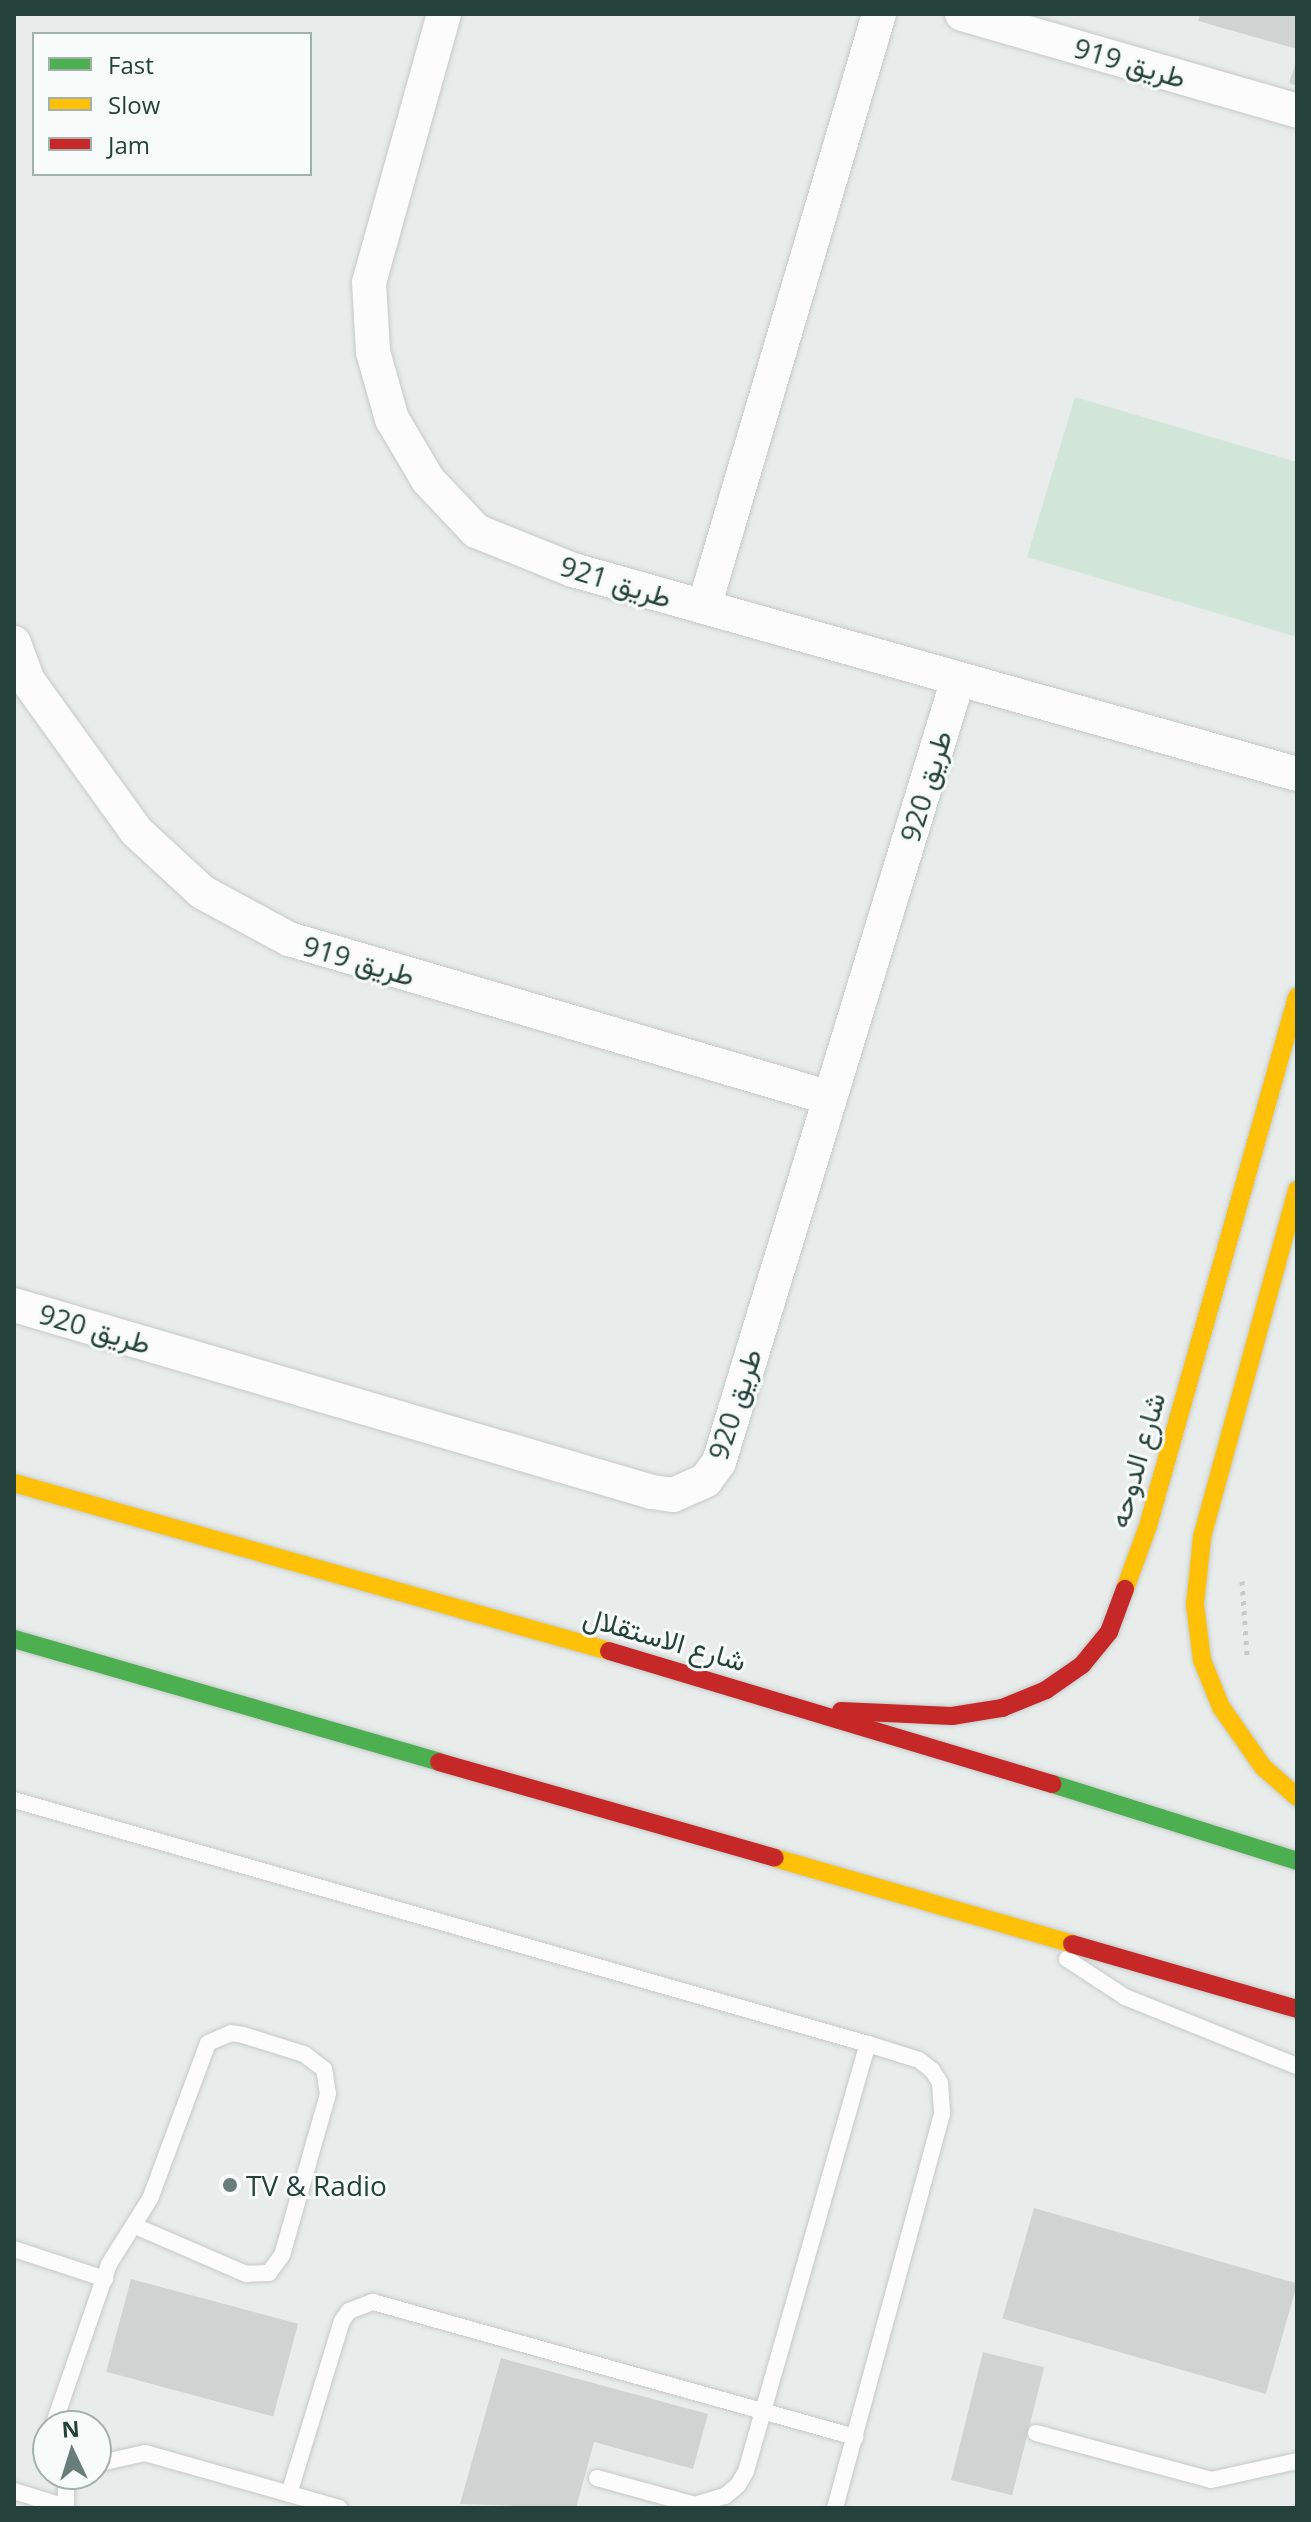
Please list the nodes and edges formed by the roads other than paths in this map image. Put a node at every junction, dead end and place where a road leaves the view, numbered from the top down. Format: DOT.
graph roads {
  1 [pos="444,14"];
  2 [pos="879,14"];
  3 [pos="962,14"];
  4 [pos="1297,111"];
  5 [pos="704,607"];
  6 [pos="14,643"];
  7 [pos="21,682"];
  8 [pos="957,682"];
  9 [pos="1297,774"];
  10 [pos="1297,997"];
  11 [pos="827,1097"];
  12 [pos="1297,1190"];
  13 [pos="14,1305"];
  14 [pos="14,1483"];
  15 [pos="15,1639"];
  16 [pos="821,1711"];
  17 [pos="1297,1797"];
  18 [pos="14,1800"];
  19 [pos="1297,1861"];
  20 [pos="1043,1936"];
  21 [pos="1297,2009"];
  22 [pos="868,2044"];
  23 [pos="1297,2066"];
  24 [pos="135,2226"];
  25 [pos="14,2249"];
  26 [pos="105,2279"];
  27 [pos="59,2410"];
  28 [pos="763,2411"];
  29 [pos="1036,2433"];
  30 [pos="855,2437"];
  31 [pos="112,2460"];
  32 [pos="1297,2461"];
  33 [pos="597,2478"];
  34 [pos="14,2491"];
  35 [pos="289,2494"];
  36 [pos="66,2507"];
  37 [pos="339,2508"];
  38 [pos="835,2508"];
  1 -- 5 [label="street, طريق 921"];
  2 -- 5 [label="street"];
  3 -- 4 [label="street, طريق 919"];
  5 -- 8 [label="street, طريق 921"];
  6 -- 7 [label="street, طريق 919"];
  7 -- 11 [label="street, طريق 919"];
  8 -- 9 [label="street, طريق 921"];
  8 -- 11 [label="street, طريق 920"];
  10 -- 16 [label="main road, شارع الدوحه"];
  11 -- 13 [label="street, طريق 920"];
  12 -- 17 [label="main road"];
  14 -- 16 [label="main road, شارع الاستقلال"];
  15 -- 20 [label="main road"];
  16 -- 19 [label="main road, شارع الاستقلال"];
  18 -- 22 [label="lane"];
  20 -- 21 [label="main road"];
  20 -- 23 [label="lane"];
  22 -- 28 [label="lane"];
  22 -- 30 [label="lane"];
  24 -- 24 [label="lane"];
  24 -- 26 [label="lane"];
  25 -- 26 [label="lane"];
  26 -- 27 [label="lane"];
  28 -- 30 [label="lane"];
  28 -- 33 [label="lane"];
  28 -- 35 [label="lane"];
  29 -- 32 [label="lane"];
  30 -- 38 [label="lane"];
  31 -- 35 [label="lane"];
  34 -- 36 [label="lane"];
  35 -- 37 [label="lane"];
}
